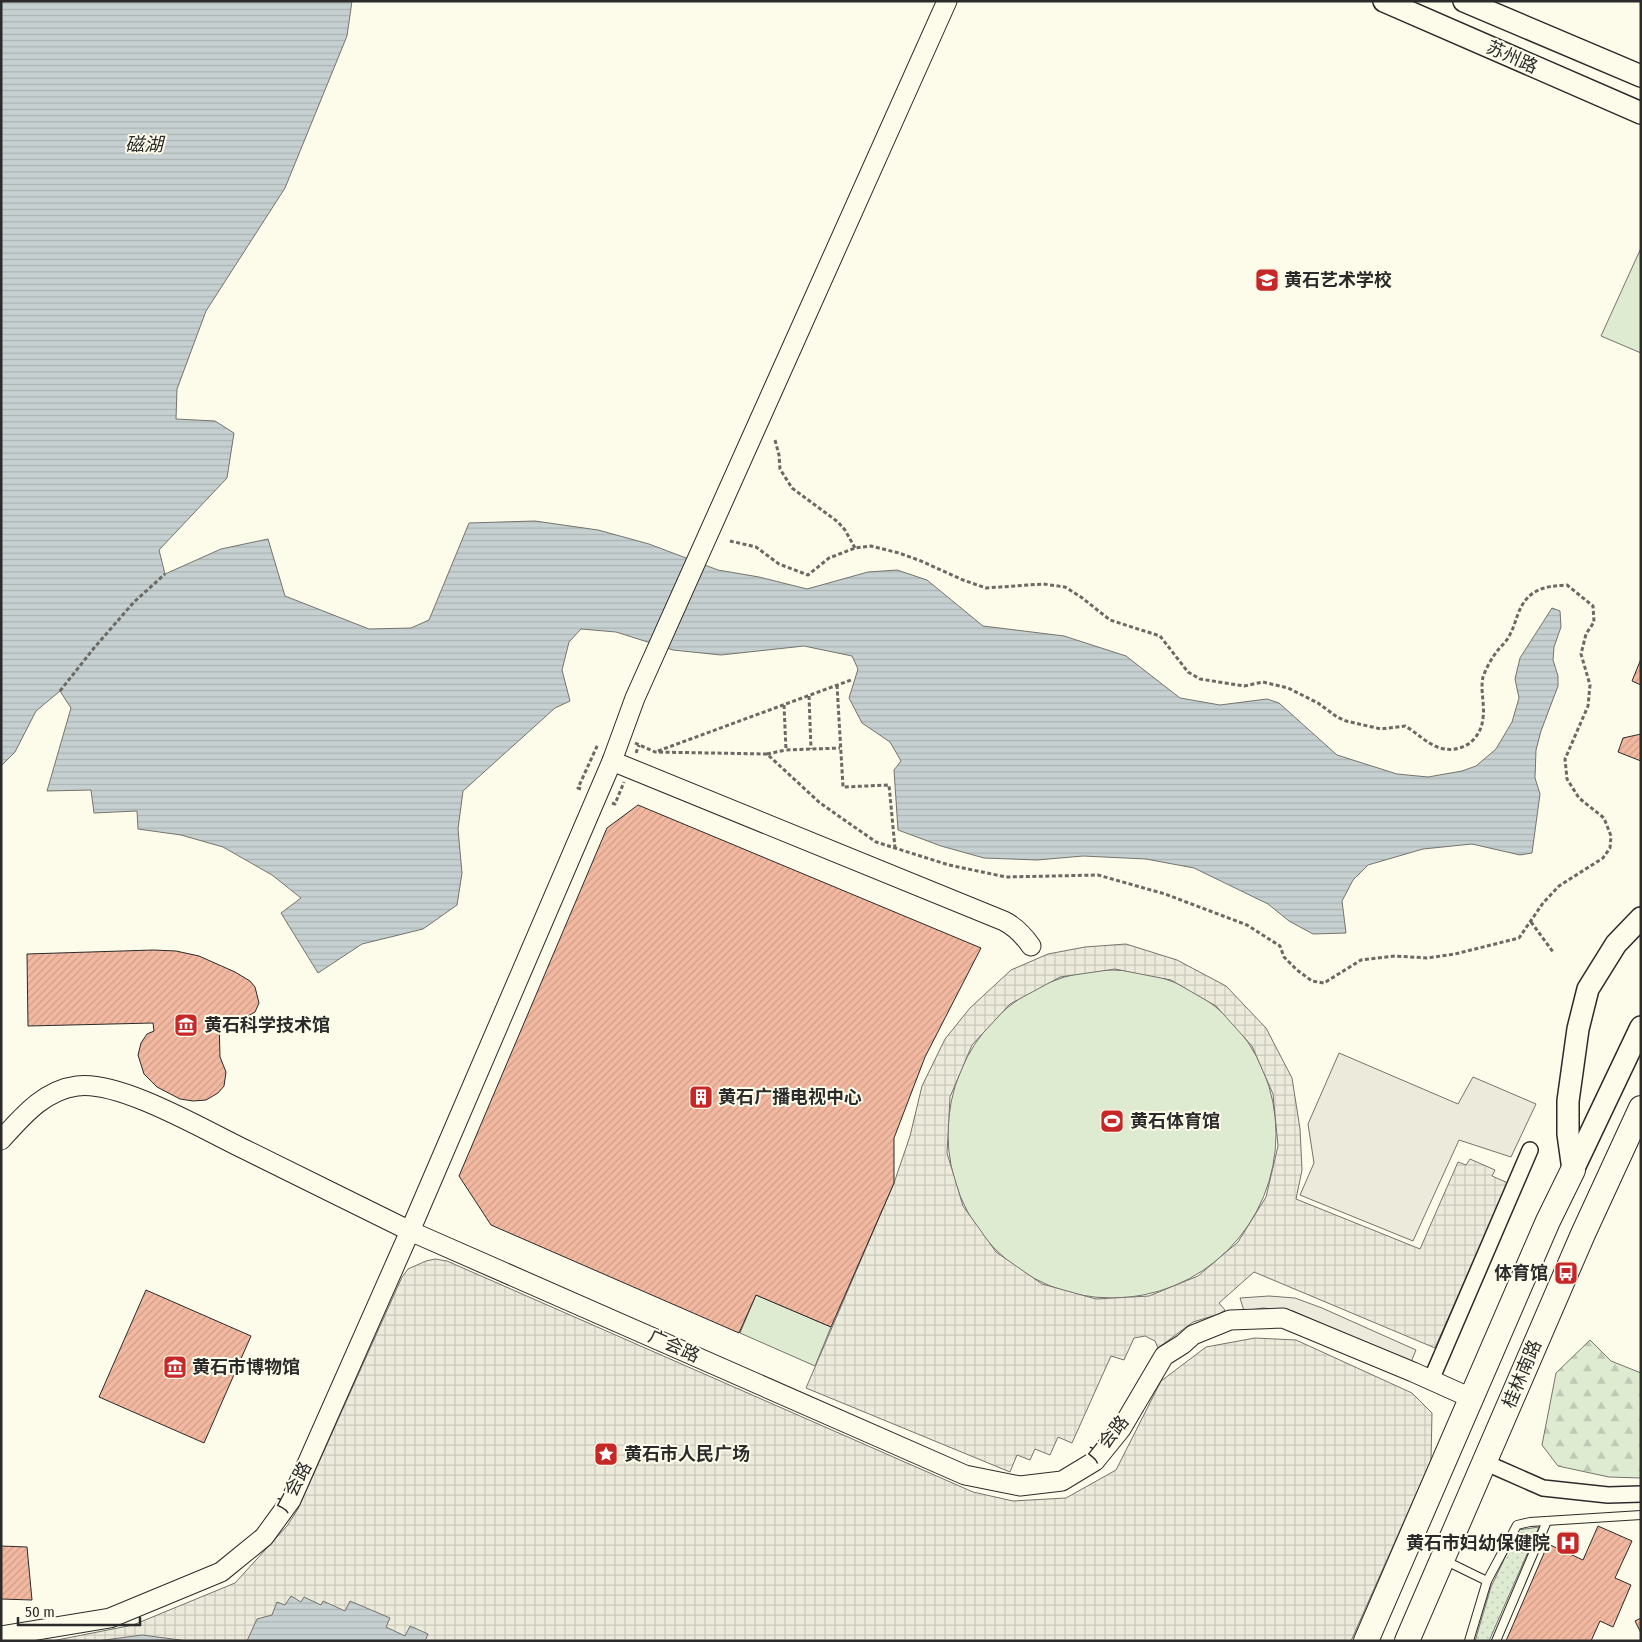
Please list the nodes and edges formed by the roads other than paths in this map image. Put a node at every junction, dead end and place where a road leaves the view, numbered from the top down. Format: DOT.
graph roads {
  1 [pos="947,1"];
  2 [pos="1384,1"];
  3 [pos="1464,1"];
  4 [pos="1641,76"];
  5 [pos="1641,113"];
  6 [pos="612,760"];
  7 [pos="1641,918"];
  8 [pos="1031,946"];
  9 [pos="1641,1027"];
  10 [pos="1641,1108"];
  11 [pos="1,1140"];
  12 [pos="1530,1150"];
  13 [pos="1573,1170"];
  14 [pos="410,1231"];
  15 [pos="1431,1380"];
  16 [pos="1471,1398"];
  17 [pos="1484,1462"];
  18 [pos="1641,1494"];
  19 [pos="1641,1515"];
  20 [pos="1547,1521"];
  21 [pos="1442,1560"];
  22 [pos="1487,1581"];
  23 [pos="1,1636"];
  24 [pos="1366,1641"];
  25 [pos="1407,1641"];
  26 [pos="1470,1641"];
  27 [pos="1496,1641"];
  1 -- 6 [label="street"];
  2 -- 5 [label="main road, 苏州路"];
  3 -- 4 [label="main road, 苏州路"];
  6 -- 8 [label="street"];
  6 -- 14 [label="street"];
  7 -- 13 [label="main road"];
  9 -- 13 [label="main road"];
  10 -- 17 [label="main road, 桂林南路"];
  11 -- 14 [label="street"];
  12 -- 15 [label="street"];
  13 -- 16 [label="main road, 桂林南路"];
  14 -- 15 [label="street, 广会路"];
  14 -- 23 [label="street, 广会路"];
  15 -- 16 [label="street, 广会路"];
  16 -- 24 [label="main road, 桂林南路"];
  17 -- 18 [label="street"];
  17 -- 21 [label="main road, 桂林南路"];
  19 -- 20 [label="lane"];
  20 -- 22 [label="lane"];
  20 -- 27 [label="lane"];
  21 -- 22 [label="lane"];
  21 -- 25 [label="main road, 桂林南路"];
  22 -- 26 [label="lane"];
}
